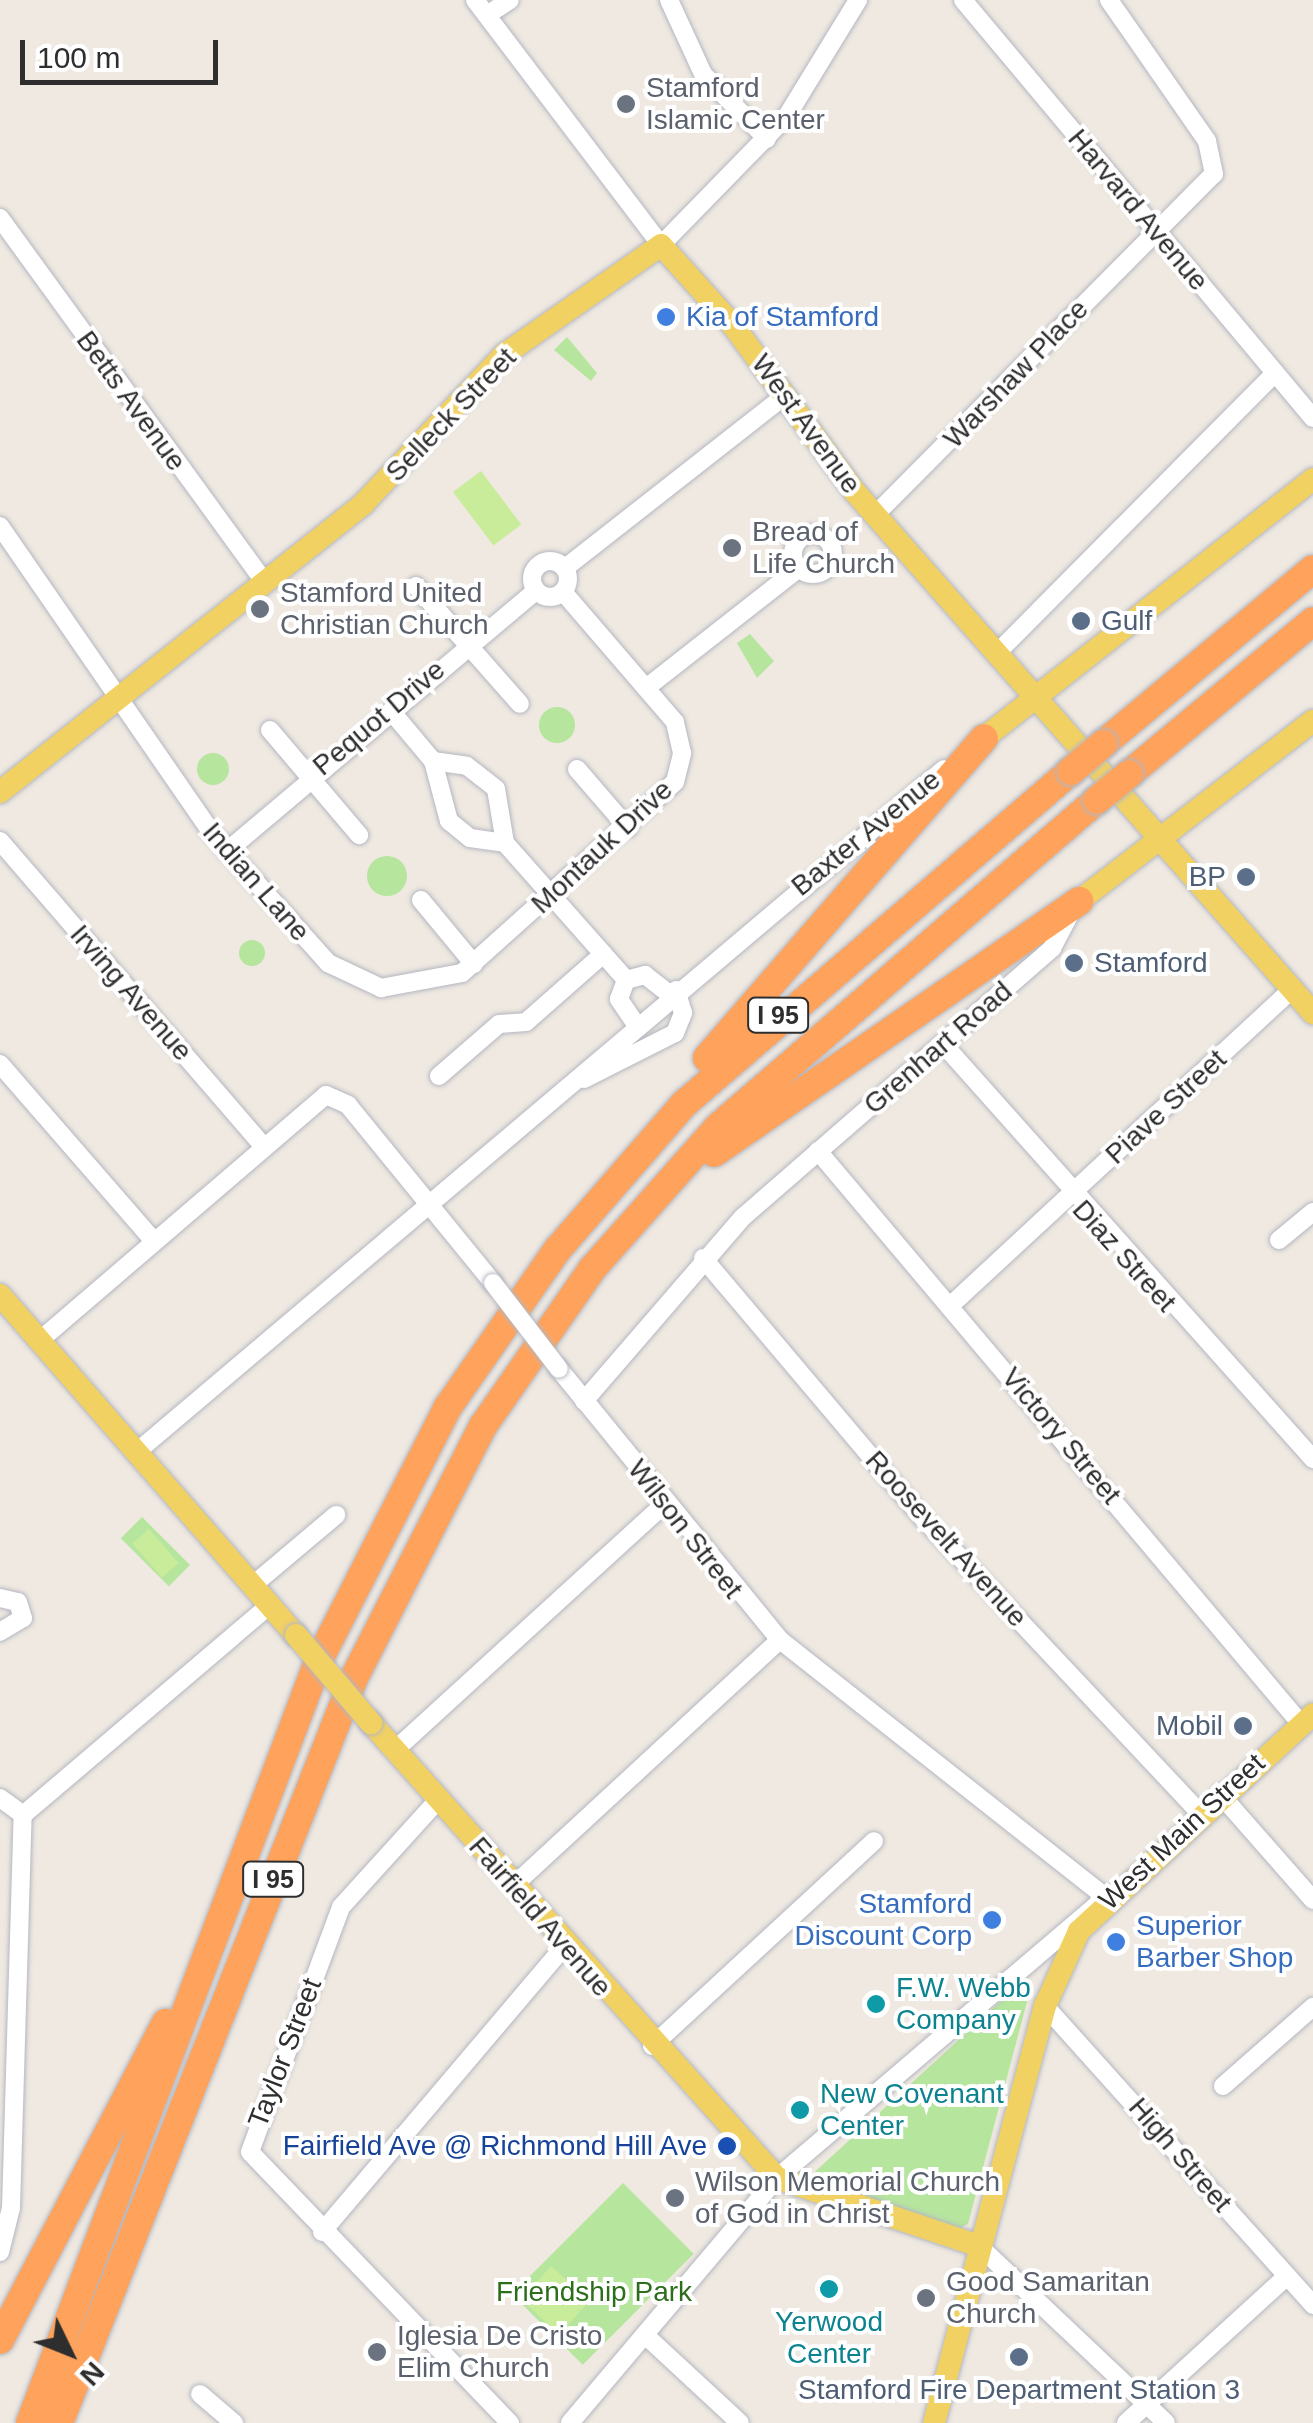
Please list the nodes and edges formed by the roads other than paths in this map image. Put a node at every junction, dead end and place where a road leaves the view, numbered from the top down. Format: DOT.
graph roads {
  1 [pos="510,0"];
  2 [pos="669,0"];
  3 [pos="858,0"];
  4 [pos="963,0"];
  5 [pos="1110,0"];
  6 [pos="481,8"];
  7 [pos="768,139"];
  8 [pos="0,218"];
  9 [pos="1157,233"];
  10 [pos="661,245"];
  11 [pos="1275,373"];
  12 [pos="784,396"];
  13 [pos="1313,418"];
  14 [pos="1313,478"];
  15 [pos="874,515"];
  16 [pos="0,526"];
  17 [pos="565,568"];
  18 [pos="799,568"];
  19 [pos="1313,570"];
  20 [pos="264,582"];
  21 [pos="416,586"];
  22 [pos="536,591"];
  23 [pos="563,592"];
  24 [pos="1313,621"];
  25 [pos="470,643"];
  26 [pos="996,654"];
  27 [pos="646,688"];
  28 [pos="122,695"];
  29 [pos="1035,699"];
  30 [pos="520,704"];
  31 [pos="391,711"];
  32 [pos="1313,722"];
  33 [pos="270,730"];
  34 [pos="984,738"];
  35 [pos="433,761"];
  36 [pos="577,769"];
  37 [pos="310,777"];
  38 [pos="0,792"];
  39 [pos="628,828"];
  40 [pos="358,836"];
  41 [pos="1162,840"];
  42 [pos="0,841"];
  43 [pos="506,842"];
  44 [pos="227,850"];
  45 [pos="553,895"];
  46 [pos="421,900"];
  47 [pos="1078,901"];
  48 [pos="603,954"];
  49 [pos="474,964"];
  50 [pos="626,980"];
  51 [pos="442,982"];
  52 [pos="672,992"];
  53 [pos="1305,999"];
  54 [pos="635,1024"];
  55 [pos="944,1045"];
  56 [pos="0,1064"];
  57 [pos="438,1076"];
  58 [pos="541,1106"];
  59 [pos="262,1145"];
  60 [pos="818,1151"];
  61 [pos="1071,1196"];
  62 [pos="431,1201"];
  63 [pos="1313,1212"];
  64 [pos="622,1232"];
  65 [pos="1279,1240"];
  66 [pos="154,1241"];
  67 [pos="558,1248"];
  68 [pos="703,1258"];
  69 [pos="0,1295"];
  70 [pos="951,1305"];
  71 [pos="39,1341"];
  72 [pos="584,1401"];
  73 [pos="139,1450"];
  74 [pos="1313,1459"];
  75 [pos="664,1504"];
  76 [pos="336,1515"];
  77 [pos="253,1585"];
  78 [pos="0,1598"];
  79 [pos="270,1605"];
  80 [pos="0,1633"];
  81 [pos="780,1640"];
  82 [pos="1307,1719"];
  83 [pos="395,1750"];
  84 [pos="1220,1794"];
  85 [pos="0,1798"];
  86 [pos="438,1800"];
  87 [pos="1199,1812"];
  88 [pos="23,1815"];
  89 [pos="874,1840"];
  90 [pos="513,1886"];
  91 [pos="233,1887"];
  92 [pos="1106,1898"];
  93 [pos="1313,1900"];
  94 [pos="564,1946"];
  95 [pos="1060,1966"];
  96 [pos="1008,1977"];
  97 [pos="1045,2006"];
  98 [pos="1313,2007"];
  99 [pos="652,2046"];
  100 [pos="1223,2086"];
  101 [pos="777,2178"];
  102 [pos="322,2232"];
  103 [pos="979,2246"];
  104 [pos="0,2252"];
  105 [pos="1288,2276"];
  106 [pos="1313,2305"];
  107 [pos="646,2334"];
  108 [pos="0,2340"];
  109 [pos="200,2394"];
  110 [pos="1150,2407"];
  111 [pos="30,2423"];
  112 [pos="59,2423"];
  113 [pos="234,2423"];
  114 [pos="510,2423"];
  115 [pos="570,2423"];
  116 [pos="740,2423"];
  117 [pos="934,2423"];
  118 [pos="1126,2423"];
  119 [pos="1166,2423"];
  1 -- 6 [label="street"];
  2 -- 7 [label="street"];
  3 -- 7 [label="street, Selleck Street"];
  4 -- 9 [label="street, Harvard Avenue"];
  5 -- 9 [label="street, Warshaw Place"];
  6 -- 10 [label="street, West Avenue"];
  7 -- 10 [label="street, Selleck Street"];
  8 -- 20 [label="street, Betts Avenue"];
  9 -- 11 [label="street, Harvard Avenue"];
  9 -- 15 [label="street, Warshaw Place"];
  10 -- 12 [label="main road, West Avenue"];
  10 -- 20 [label="main road, Selleck Street"];
  11 -- 13 [label="street, Harvard Avenue"];
  11 -- 26 [label="street"];
  12 -- 15 [label="main road, West Avenue"];
  12 -- 17 [label="street"];
  14 -- 29 [label="main road, Baxter Avenue"];
  15 -- 26 [label="main road, West Avenue"];
  16 -- 28 [label="street, Indian Lane"];
  17 -- 22 [label="street, Pequot Drive"];
  17 -- 23 [label="street"];
  18 -- 27 [label="street"];
  19 -- 67 [label="highway, I 95, bridge"];
  20 -- 28 [label="main road, Selleck Street"];
  21 -- 25 [label="street"];
  22 -- 23 [label="street"];
  22 -- 25 [label="street, Pequot Drive"];
  23 -- 27 [label="street, Montauk Drive"];
  24 -- 64 [label="highway, I 95, bridge"];
  25 -- 30 [label="street"];
  25 -- 31 [label="street, Pequot Drive"];
  26 -- 29 [label="main road, West Avenue"];
  27 -- 39 [label="street, Montauk Drive"];
  28 -- 38 [label="main road, Selleck Street"];
  28 -- 44 [label="street, Indian Lane"];
  29 -- 34 [label="main road, Baxter Avenue"];
  29 -- 41 [label="main road, West Avenue"];
  31 -- 35 [label="street"];
  31 -- 37 [label="street, Pequot Drive"];
  32 -- 41 [label="main road, Grenhart Road"];
  33 -- 37 [label="street"];
  34 -- 52 [label="street, Baxter Avenue"];
  34 -- 67 [label="highway"];
  35 -- 43 [label="street"];
  35 -- 43 [label="street"];
  36 -- 39 [label="street"];
  37 -- 40 [label="street"];
  37 -- 44 [label="street, Pequot Drive"];
  39 -- 45 [label="street, Montauk Drive"];
  41 -- 47 [label="main road, Grenhart Road"];
  41 -- 53 [label="main road, West Avenue"];
  42 -- 59 [label="street, Irving Avenue"];
  43 -- 45 [label="street"];
  44 -- 51 [label="street, Indian Lane"];
  45 -- 48 [label="street"];
  45 -- 49 [label="street, Montauk Drive"];
  46 -- 49 [label="street"];
  47 -- 55 [label="street, Grenhart Road"];
  47 -- 64 [label="highway"];
  48 -- 50 [label="street"];
  48 -- 57 [label="street"];
  49 -- 51 [label="street, Montauk Drive"];
  50 -- 52 [label="street"];
  50 -- 54 [label="street"];
  52 -- 54 [label="street, Baxter Avenue"];
  52 -- 58 [label="street"];
  53 -- 61 [label="street, Piave Street"];
  54 -- 58 [label="street, Baxter Avenue"];
  55 -- 60 [label="street, Grenhart Road"];
  55 -- 61 [label="street, Diaz Street"];
  56 -- 66 [label="street"];
  58 -- 62 [label="street, Baxter Avenue"];
  59 -- 62 [label="street, Wilson Street"];
  59 -- 66 [label="street"];
  60 -- 68 [label="street, Grenhart Road"];
  60 -- 70 [label="street, Victory Street"];
  61 -- 70 [label="street, Piave Street"];
  61 -- 74 [label="street, Diaz Street"];
  62 -- 72 [label="street, Wilson Street, bridge"];
  62 -- 73 [label="street, Baxter Avenue"];
  63 -- 65 [label="street"];
  64 -- 112 [label="highway, I 95"];
  66 -- 71 [label="street"];
  67 -- 91 [label="highway, I 95"];
  68 -- 72 [label="street, Grenhart Road"];
  68 -- 87 [label="street, Roosevelt Avenue"];
  69 -- 71 [label="main road, Fairfield Avenue"];
  70 -- 82 [label="street, Victory Street"];
  71 -- 73 [label="main road, Fairfield Avenue"];
  72 -- 75 [label="street, Wilson Street"];
  73 -- 77 [label="main road, Fairfield Avenue"];
  75 -- 81 [label="street, Wilson Street"];
  75 -- 83 [label="street"];
  76 -- 77 [label="street"];
  77 -- 79 [label="main road, Fairfield Avenue"];
  78 -- 80 [label="street"];
  79 -- 83 [label="main road, Fairfield Avenue, bridge"];
  79 -- 88 [label="street"];
  81 -- 90 [label="street"];
  81 -- 92 [label="street, Wilson Street"];
  82 -- 84 [label="main road, West Main Street"];
  83 -- 86 [label="main road, Fairfield Avenue"];
  84 -- 87 [label="main road, West Main Street"];
  84 -- 93 [label="street"];
  85 -- 88 [label="street"];
  86 -- 90 [label="main road, Fairfield Avenue"];
  86 -- 102 [label="street, Taylor Street"];
  87 -- 92 [label="main road, West Main Street"];
  88 -- 104 [label="street"];
  89 -- 99 [label="street"];
  90 -- 94 [label="main road, Fairfield Avenue"];
  91 -- 108 [label="highway"];
  91 -- 111 [label="highway, I 95"];
  92 -- 95 [label="main road, West Main Street"];
  92 -- 96 [label="street"];
  94 -- 99 [label="main road, Fairfield Avenue"];
  94 -- 102 [label="street"];
  95 -- 96 [label="street"];
  95 -- 97 [label="main road, West Main Street"];
  96 -- 101 [label="street"];
  97 -- 103 [label="main road, West Main Street"];
  97 -- 105 [label="street, High Street"];
  98 -- 100 [label="street"];
  99 -- 101 [label="main road, Fairfield Avenue"];
  101 -- 103 [label="main road, Fairfield Avenue"];
  101 -- 107 [label="street"];
  102 -- 114 [label="street, Taylor Street"];
  103 -- 110 [label="street, Fairfield Avenue"];
  103 -- 117 [label="main road, West Main Street"];
  105 -- 106 [label="street, High Street"];
  105 -- 110 [label="street"];
  107 -- 115 [label="street"];
  107 -- 116 [label="street"];
  109 -- 113 [label="street"];
  110 -- 118 [label="street"];
  110 -- 119 [label="street, Fairfield Avenue"];
}
